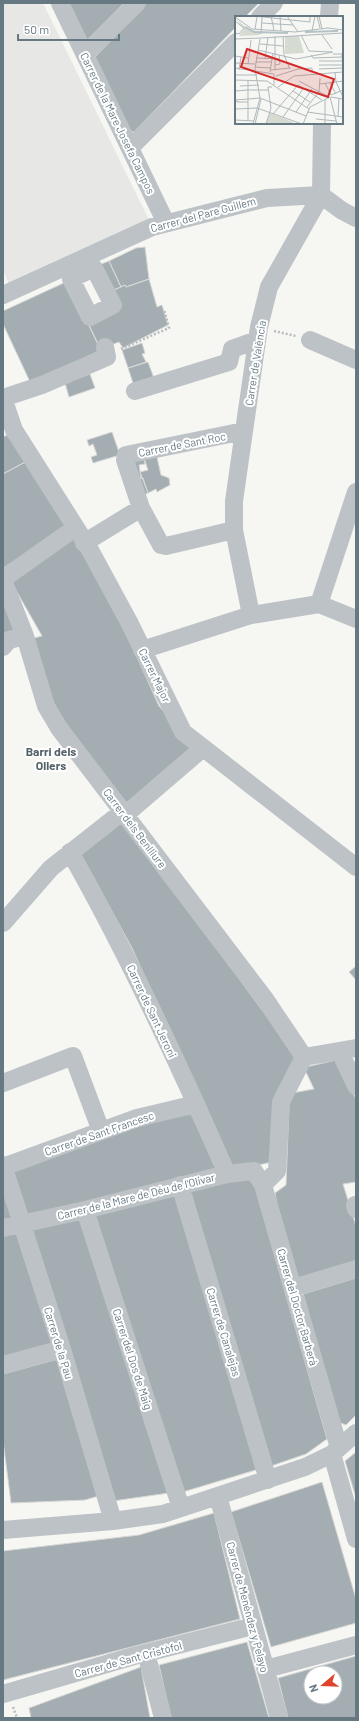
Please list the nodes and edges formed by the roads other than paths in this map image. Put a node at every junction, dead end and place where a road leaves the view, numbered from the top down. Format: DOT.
graph roads {
  1 [pos="60,3"];
  2 [pos="137,3"];
  3 [pos="274,3"];
  4 [pos="330,3"];
  5 [pos="261,16"];
  6 [pos="328,16"];
  7 [pos="235,43"];
  8 [pos="85,54"];
  9 [pos="322,124"];
  10 [pos="130,148"];
  11 [pos="321,195"];
  12 [pos="356,218"];
  13 [pos="166,223"];
  14 [pos="73,271"];
  15 [pos="3,295"];
  16 [pos="258,334"];
  17 [pos="310,340"];
  18 [pos="106,352"];
  19 [pos="356,360"];
  20 [pos="135,391"];
  21 [pos="3,398"];
  22 [pos="3,410"];
  23 [pos="244,431"];
  24 [pos="7,432"];
  25 [pos="356,492"];
  26 [pos="141,508"];
  27 [pos="234,530"];
  28 [pos="80,535"];
  29 [pos="3,580"];
  30 [pos="319,604"];
  31 [pos="251,615"];
  32 [pos="356,619"];
  33 [pos="25,636"];
  34 [pos="3,647"];
  35 [pos="142,650"];
  36 [pos="203,748"];
  37 [pos="123,814"];
  38 [pos="70,852"];
  39 [pos="356,867"];
  40 [pos="3,923"];
  41 [pos="348,1050"];
  42 [pos="304,1057"];
  43 [pos="3,1083"];
  44 [pos="356,1086"];
  45 [pos="196,1104"];
  46 [pos="101,1131"];
  47 [pos="3,1166"];
  48 [pos="227,1174"];
  49 [pos="180,1185"];
  50 [pos="263,1185"];
  51 [pos="85,1210"];
  52 [pos="22,1224"];
  53 [pos="3,1228"];
  54 [pos="356,1269"];
  55 [pos="293,1288"];
  56 [pos="62,1349"];
  57 [pos="3,1365"];
  58 [pos="356,1433"];
  59 [pos="335,1451"];
  60 [pos="268,1480"];
  61 [pos="218,1496"];
  62 [pos="181,1508"];
  63 [pos="114,1521"];
  64 [pos="4,1525"];
  65 [pos="356,1539"];
  66 [pos="253,1626"];
  67 [pos="356,1644"];
  68 [pos="146,1653"];
  69 [pos="266,1669"];
  70 [pos="3,1694"];
  71 [pos="163,1718"];
  72 [pos="279,1718"];
  1 -- 8 [label="street, Carrer de la Mare Josefa Campos"];
  2 -- 8 [label="street"];
  3 -- 5 [label="street"];
  4 -- 6 [label="street"];
  7 -- 10 [label="street"];
  8 -- 10 [label="street, Carrer de la Mare Josefa Campos"];
  9 -- 11 [label="street, Carrer de València"];
  10 -- 13 [label="street, Carrer de la Mare Josefa Campos"];
  11 -- 12 [label="street"];
  11 -- 13 [label="street, Carrer del Pare Guillem"];
  11 -- 16 [label="street, Carrer de València"];
  13 -- 14 [label="street, Carrer del Pare Guillem"];
  14 -- 14 [label="street"];
  14 -- 15 [label="street, Carrer del Pare Guillem"];
  16 -- 20 [label="street"];
  16 -- 23 [label="street, Carrer de València"];
  17 -- 19 [label="street"];
  18 -- 21 [label="street"];
  21 -- 24 [label="street, Carrer Major"];
  22 -- 24 [label="street"];
  23 -- 26 [label="street, Carrer de Sant Roc"];
  23 -- 27 [label="street, Carrer de València"];
  24 -- 28 [label="street, Carrer Major"];
  25 -- 30 [label="street"];
  26 -- 27 [label="street"];
  26 -- 28 [label="street"];
  27 -- 31 [label="street, Carrer de València"];
  28 -- 29 [label="street"];
  28 -- 35 [label="street, Carrer Major"];
  29 -- 33 [label="street, Carrer dels Benlliure"];
  30 -- 31 [label="street"];
  30 -- 32 [label="street"];
  31 -- 35 [label="street"];
  33 -- 34 [label="street"];
  33 -- 37 [label="street, Carrer dels Benlliure"];
  35 -- 36 [label="street, Carrer Major"];
  36 -- 37 [label="street"];
  36 -- 39 [label="street, Carrer Major"];
  37 -- 38 [label="street"];
  37 -- 42 [label="street, Carrer dels Benlliure"];
  38 -- 40 [label="street"];
  38 -- 45 [label="street, Carrer de Sant Jeroni"];
  41 -- 42 [label="street"];
  41 -- 44 [label="street"];
  42 -- 50 [label="street"];
  43 -- 46 [label="street"];
  45 -- 46 [label="street, Carrer de Sant Francesc"];
  45 -- 48 [label="street, Carrer de Sant Jeroni"];
  46 -- 47 [label="street, Carrer de Sant Francesc"];
  47 -- 52 [label="street, Carrer de la Pau"];
  48 -- 49 [label="street, Carrer de la Mare de Déu de l'Olivar"];
  48 -- 50 [label="street, Carrer de la Mare de Déu de l'Olivar"];
  49 -- 51 [label="street, Carrer de la Mare de Déu de l'Olivar"];
  49 -- 60 [label="street, Carrer de Canalejas"];
  50 -- 55 [label="street, Carrer del Doctor Barberà"];
  51 -- 52 [label="street, Carrer de la Mare de Déu de l'Olivar"];
  51 -- 62 [label="street, Carrer del Dos de Maig"];
  52 -- 53 [label="street, Carrer de la Mare de Déu de l'Olivar"];
  52 -- 56 [label="street, Carrer de la Pau"];
  54 -- 55 [label="street"];
  55 -- 59 [label="street, Carrer del Doctor Barberà"];
  56 -- 57 [label="street"];
  56 -- 63 [label="street, Carrer de la Pau"];
  58 -- 59 [label="street"];
  59 -- 60 [label="street"];
  59 -- 65 [label="street, Carrer del Doctor Barberà"];
  60 -- 61 [label="street"];
  61 -- 62 [label="street"];
  61 -- 66 [label="street, Carrer de Menéndez y Pelayo"];
  62 -- 63 [label="street"];
  63 -- 64 [label="street"];
  66 -- 68 [label="street, Carrer de Sant Cristòfol"];
  66 -- 69 [label="street, Carrer de Menéndez y Pelayo"];
  67 -- 69 [label="street"];
  68 -- 70 [label="street, Carrer de Sant Cristòfol"];
  68 -- 71 [label="street"];
  69 -- 72 [label="street, Carrer de Menéndez y Pelayo"];
}
